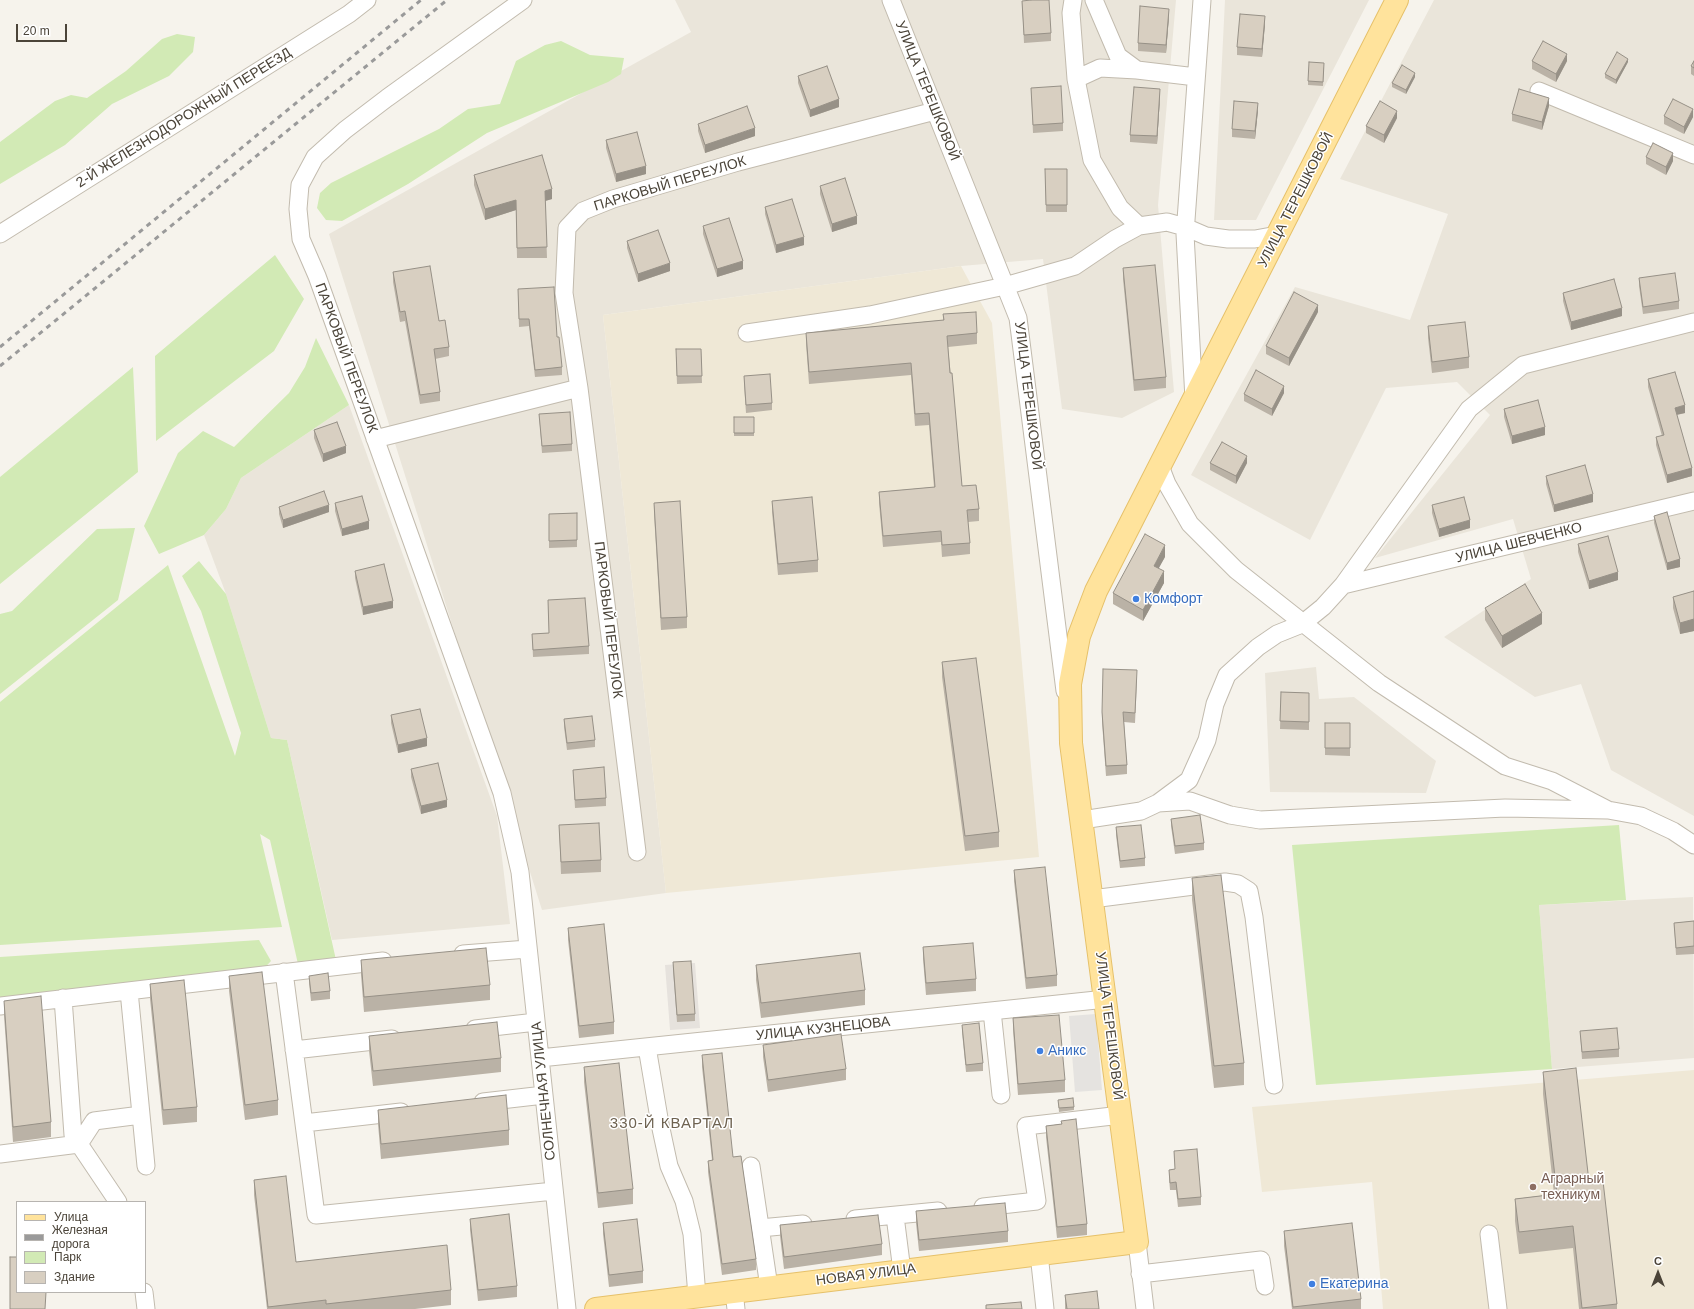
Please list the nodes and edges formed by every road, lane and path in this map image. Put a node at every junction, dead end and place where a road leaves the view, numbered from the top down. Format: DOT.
graph roads {
  1 [pos="365,0"];
  2 [pos="523,0"];
  3 [pos="891,0"];
  4 [pos="1074,0"];
  5 [pos="1094,0"];
  6 [pos="1202,0"];
  7 [pos="1397,0"];
  8 [pos="1137,70"];
  9 [pos="1196,77"];
  10 [pos="1076,79"];
  11 [pos="1539,91"];
  12 [pos="935,111"];
  13 [pos="1694,155"];
  14 [pos="1139,226"];
  15 [pos="1185,227"];
  16 [pos="0,234"];
  17 [pos="1277,236"];
  18 [pos="1005,286"];
  19 [pos="1694,322"];
  20 [pos="747,333"];
  21 [pos="579,388"];
  22 [pos="1194,399"];
  23 [pos="375,440"];
  24 [pos="1160,466"];
  25 [pos="1694,501"];
  26 [pos="1343,585"];
  27 [pos="1302,624"];
  28 [pos="1071,743"];
  29 [pos="1158,803"];
  30 [pos="1608,810"];
  31 [pos="1082,820"];
  32 [pos="1694,845"];
  33 [pos="637,852"];
  34 [pos="520,872"];
  35 [pos="1092,899"];
  36 [pos="528,949"];
  37 [pos="450,955"];
  38 [pos="395,960"];
  39 [pos="284,972"];
  40 [pos="129,991"];
  41 [pos="63,998"];
  42 [pos="1106,1000"];
  43 [pos="0,1006"];
  44 [pos="992,1011"];
  45 [pos="536,1022"];
  46 [pos="458,1031"];
  47 [pos="411,1036"];
  48 [pos="647,1047"];
  49 [pos="294,1050"];
  50 [pos="540,1058"];
  51 [pos="1274,1085"];
  52 [pos="544,1095"];
  53 [pos="1001,1096"];
  54 [pos="467,1104"];
  55 [pos="420,1110"];
  56 [pos="141,1115"];
  57 [pos="1121,1115"];
  58 [pos="304,1123"];
  59 [pos="79,1144"];
  60 [pos="0,1154"];
  61 [pos="146,1166"];
  62 [pos="751,1166"];
  63 [pos="554,1191"];
  64 [pos="117,1201"];
  65 [pos="895,1216"];
  66 [pos="839,1221"];
  67 [pos="816,1223"];
  68 [pos="760,1228"];
  69 [pos="1489,1234"];
  70 [pos="1137,1242"];
  71 [pos="1039,1254"];
  72 [pos="902,1271"];
  73 [pos="1140,1274"];
  74 [pos="1265,1286"];
  75 [pos="769,1287"];
  76 [pos="144,1293"];
  77 [pos="697,1296"];
  78 [pos="735,1300"];
  79 [pos="146,1309"];
  80 [pos="567,1309"];
  81 [pos="596,1309"];
  82 [pos="1046,1309"];
  83 [pos="1145,1309"];
  84 [pos="1498,1309"];
  1 -- 16 [label="street, 2-Й ЖЕЛЕЗНОДОРОЖНЫЙ ПЕРЕЕЗД"];
  2 -- 23 [label="street, ПАРКОВЫЙ ПЕРЕУЛОК"];
  3 -- 12 [label="street, УЛИЦА ТЕРЕШКОВОЙ"];
  4 -- 10 [label="street"];
  5 -- 8 [label="street"];
  6 -- 9 [label="street, УЛИЦА ТЕРЕШКОВОЙ"];
  7 -- 17 [label="main road, УЛИЦА ТЕРЕШКОВОЙ"];
  8 -- 9 [label="street"];
  8 -- 10 [label="street"];
  9 -- 15 [label="street, УЛИЦА ТЕРЕШКОВОЙ"];
  10 -- 14 [label="street"];
  11 -- 13 [label="street"];
  12 -- 18 [label="street, УЛИЦА ТЕРЕШКОВОЙ"];
  12 -- 21 [label="street, ПАРКОВЫЙ ПЕРЕУЛОК"];
  14 -- 15 [label="street"];
  14 -- 18 [label="street"];
  15 -- 17 [label="street"];
  15 -- 22 [label="street, УЛИЦА ТЕРЕШКОВОЙ"];
  17 -- 22 [label="main road, УЛИЦА ТЕРЕШКОВОЙ"];
  18 -- 20 [label="street"];
  18 -- 28 [label="street, УЛИЦА ТЕРЕШКОВОЙ"];
  19 -- 26 [label="street"];
  21 -- 23 [label="street, ПАРКОВЫЙ ПЕРЕУЛОК"];
  21 -- 33 [label="street, ПАРКОВЫЙ ПЕРЕУЛОК"];
  22 -- 24 [label="main road, УЛИЦА ТЕРЕШКОВОЙ"];
  23 -- 34 [label="street, ПАРКОВЫЙ ПЕРЕУЛОК"];
  24 -- 27 [label="street"];
  24 -- 28 [label="main road, УЛИЦА ТЕРЕШКОВОЙ"];
  25 -- 26 [label="street, УЛИЦА ШЕВЧЕНКО"];
  26 -- 27 [label="street"];
  27 -- 29 [label="street"];
  27 -- 30 [label="street"];
  28 -- 31 [label="main road, УЛИЦА ТЕРЕШКОВОЙ"];
  29 -- 30 [label="street"];
  29 -- 31 [label="street"];
  30 -- 32 [label="street"];
  31 -- 35 [label="main road, УЛИЦА ТЕРЕШКОВОЙ"];
  34 -- 36 [label="street, СОЛНЕЧНАЯ УЛИЦА"];
  35 -- 42 [label="main road, УЛИЦА ТЕРЕШКОВОЙ"];
  35 -- 51 [label="street"];
  36 -- 37 [label="street"];
  36 -- 45 [label="street, СОЛНЕЧНАЯ УЛИЦА"];
  38 -- 39 [label="street"];
  39 -- 40 [label="street"];
  39 -- 49 [label="street"];
  40 -- 41 [label="street"];
  40 -- 56 [label="street"];
  41 -- 43 [label="street"];
  41 -- 59 [label="street"];
  42 -- 44 [label="street, УЛИЦА КУЗНЕЦОВА"];
  42 -- 57 [label="main road, УЛИЦА ТЕРЕШКОВОЙ"];
  44 -- 48 [label="street, УЛИЦА КУЗНЕЦОВА"];
  44 -- 53 [label="street"];
  45 -- 46 [label="street"];
  45 -- 50 [label="street, СОЛНЕЧНАЯ УЛИЦА"];
  47 -- 49 [label="street"];
  48 -- 50 [label="street, УЛИЦА КУЗНЕЦОВА"];
  48 -- 77 [label="street"];
  49 -- 58 [label="street"];
  50 -- 52 [label="street, СОЛНЕЧНАЯ УЛИЦА"];
  52 -- 54 [label="street"];
  52 -- 63 [label="street, СОЛНЕЧНАЯ УЛИЦА"];
  55 -- 58 [label="street"];
  56 -- 59 [label="street"];
  56 -- 61 [label="street"];
  57 -- 65 [label="street"];
  57 -- 70 [label="main road, УЛИЦА ТЕРЕШКОВОЙ"];
  58 -- 63 [label="street"];
  59 -- 60 [label="street"];
  59 -- 64 [label="street"];
  62 -- 68 [label="street"];
  63 -- 80 [label="street, СОЛНЕЧНАЯ УЛИЦА"];
  65 -- 66 [label="street"];
  65 -- 72 [label="street"];
  67 -- 68 [label="street"];
  68 -- 75 [label="street"];
  69 -- 84 [label="street"];
  70 -- 71 [label="main road, НОВАЯ УЛИЦА"];
  70 -- 73 [label="street, УЛИЦА ТЕРЕШКОВОЙ"];
  71 -- 72 [label="main road, НОВАЯ УЛИЦА"];
  71 -- 82 [label="street"];
  72 -- 75 [label="main road, НОВАЯ УЛИЦА"];
  73 -- 74 [label="street"];
  73 -- 83 [label="street, УЛИЦА ТЕРЕШКОВОЙ"];
  75 -- 78 [label="main road, НОВАЯ УЛИЦА"];
  76 -- 79 [label="street"];
  77 -- 78 [label="main road, НОВАЯ УЛИЦА"];
  77 -- 81 [label="main road, НОВАЯ УЛИЦА"];
}
